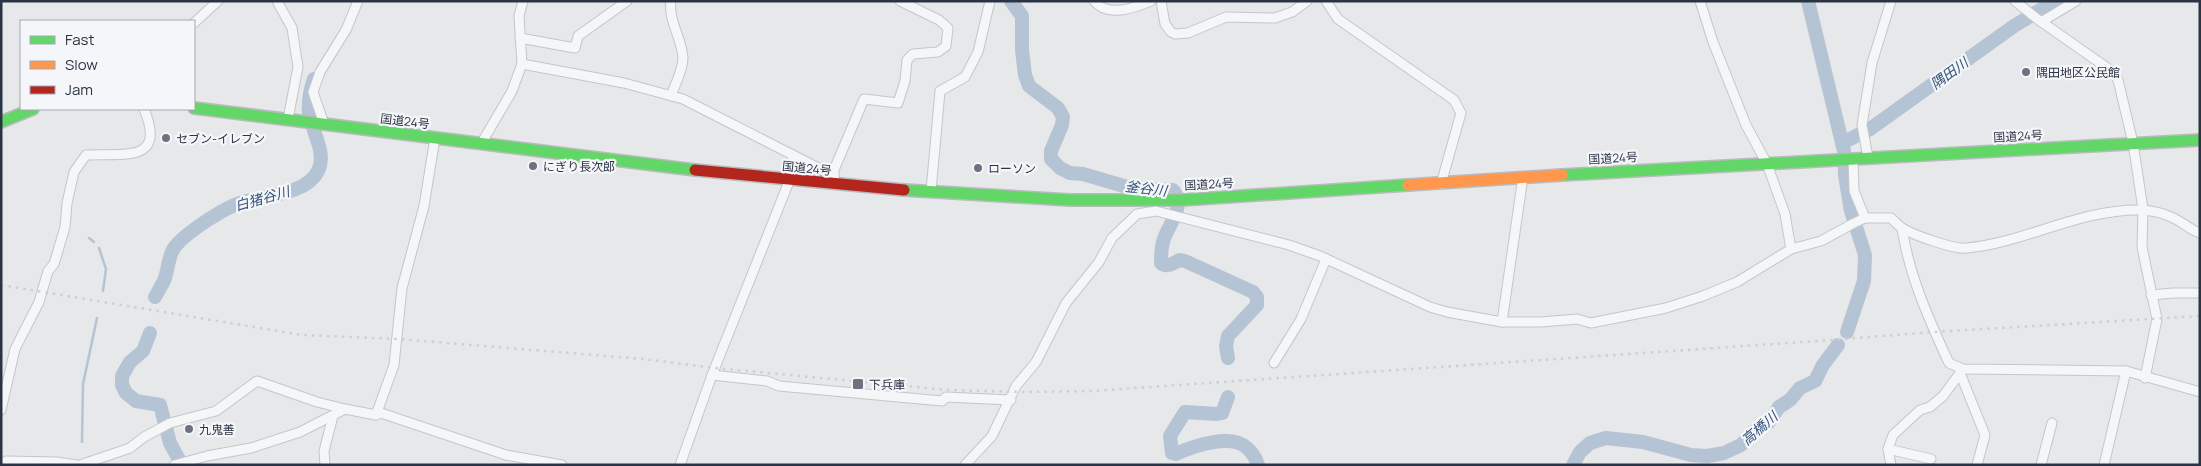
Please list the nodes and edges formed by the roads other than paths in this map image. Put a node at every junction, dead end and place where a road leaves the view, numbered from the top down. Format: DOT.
graph roads {
  1 [pos="218,1"];
  2 [pos="277,1"];
  3 [pos="358,1"];
  4 [pos="523,1"];
  5 [pos="627,1"];
  6 [pos="671,1"];
  7 [pos="900,1"];
  8 [pos="990,1"];
  9 [pos="1094,1"];
  10 [pos="1151,1"];
  11 [pos="1161,1"];
  12 [pos="1307,1"];
  13 [pos="1326,1"];
  14 [pos="1700,1"];
  15 [pos="1891,1"];
  16 [pos="2015,1"];
  17 [pos="2076,1"];
  18 [pos="2038,20"];
  19 [pos="195,22"];
  20 [pos="520,38"];
  21 [pos="522,64"];
  22 [pos="671,96"];
  23 [pos="195,108"];
  24 [pos="31,110"];
  25 [pos="144,110"];
  26 [pos="288,119"];
  27 [pos="1,122"];
  28 [pos="324,124"];
  29 [pos="435,138"];
  30 [pos="2200,140"];
  31 [pos="2133,143"];
  32 [pos="481,144"];
  33 [pos="793,156"];
  34 [pos="1853,158"];
  35 [pos="1868,158"];
  36 [pos="1767,164"];
  37 [pos="1523,177"];
  38 [pos="790,180"];
  39 [pos="834,180"];
  40 [pos="1441,184"];
  41 [pos="931,191"];
  42 [pos="2143,210"];
  43 [pos="1865,218"];
  44 [pos="1902,228"];
  45 [pos="2200,233"];
  46 [pos="1791,249"];
  47 [pos="1326,259"];
  48 [pos="2200,293"];
  49 [pos="2151,295"];
  50 [pos="1502,322"];
  51 [pos="1274,363"];
  52 [pos="1961,371"];
  53 [pos="2126,371"];
  54 [pos="712,375"];
  55 [pos="2145,378"];
  56 [pos="2200,392"];
  57 [pos="1011,400"];
  58 [pos="345,409"];
  59 [pos="1,410"];
  60 [pos="376,415"];
  61 [pos="333,416"];
  62 [pos="2052,423"];
  63 [pos="1888,449"];
  64 [pos="1931,459"];
  65 [pos="4,463"];
  66 [pos="179,463"];
  67 [pos="79,465"];
  68 [pos="325,465"];
  69 [pos="562,465"];
  70 [pos="680,465"];
  71 [pos="965,465"];
  72 [pos="1891,465"];
  73 [pos="1977,465"];
  74 [pos="2041,465"];
  75 [pos="2104,465"];
  1 -- 19 [label="street"];
  2 -- 26 [label="street"];
  3 -- 28 [label="street"];
  4 -- 20 [label="street"];
  5 -- 20 [label="street"];
  6 -- 22 [label="street"];
  7 -- 39 [label="street"];
  8 -- 41 [label="street"];
  9 -- 10 [label="street"];
  11 -- 12 [label="street"];
  13 -- 40 [label="street"];
  14 -- 36 [label="street"];
  15 -- 35 [label="street"];
  16 -- 18 [label="street"];
  17 -- 18 [label="street"];
  18 -- 31 [label="street"];
  20 -- 21 [label="street"];
  21 -- 22 [label="street"];
  21 -- 32 [label="street"];
  22 -- 33 [label="street"];
  23 -- 26 [label="highway, 国道24号"];
  24 -- 27 [label="highway"];
  25 -- 59 [label="street"];
  26 -- 28 [label="highway, 国道24号"];
  28 -- 29 [label="highway, 国道24号"];
  29 -- 32 [label="highway, 国道24号"];
  29 -- 60 [label="street"];
  30 -- 31 [label="highway, 国道24号"];
  31 -- 35 [label="highway, 国道24号"];
  31 -- 42 [label="street"];
  32 -- 38 [label="highway, 国道24号"];
  33 -- 38 [label="street"];
  33 -- 39 [label="street"];
  34 -- 35 [label="highway, 国道24号"];
  34 -- 36 [label="highway, 国道24号"];
  34 -- 43 [label="street"];
  36 -- 37 [label="highway, 国道24号"];
  36 -- 46 [label="street"];
  37 -- 40 [label="highway, 国道24号"];
  37 -- 50 [label="street"];
  38 -- 39 [label="highway, 国道24号"];
  38 -- 54 [label="street"];
  39 -- 41 [label="highway, 国道24号"];
  40 -- 41 [label="highway, 国道24号"];
  42 -- 44 [label="street"];
  42 -- 45 [label="street"];
  42 -- 49 [label="street"];
  43 -- 44 [label="street"];
  43 -- 46 [label="street"];
  44 -- 52 [label="street"];
  46 -- 50 [label="street"];
  47 -- 50 [label="street"];
  47 -- 51 [label="street"];
  47 -- 57 [label="street"];
  48 -- 49 [label="street"];
  49 -- 55 [label="street"];
  52 -- 53 [label="street"];
  52 -- 63 [label="street"];
  52 -- 73 [label="street"];
  53 -- 55 [label="street"];
  53 -- 75 [label="street"];
  54 -- 57 [label="street"];
  54 -- 70 [label="street"];
  55 -- 56 [label="street"];
  57 -- 71 [label="street"];
  58 -- 60 [label="street"];
  58 -- 61 [label="street"];
  58 -- 67 [label="street"];
  60 -- 69 [label="street"];
  61 -- 66 [label="street"];
  61 -- 68 [label="street"];
  62 -- 74 [label="street"];
  63 -- 64 [label="street"];
  63 -- 72 [label="street"];
  65 -- 67 [label="street"];
}
